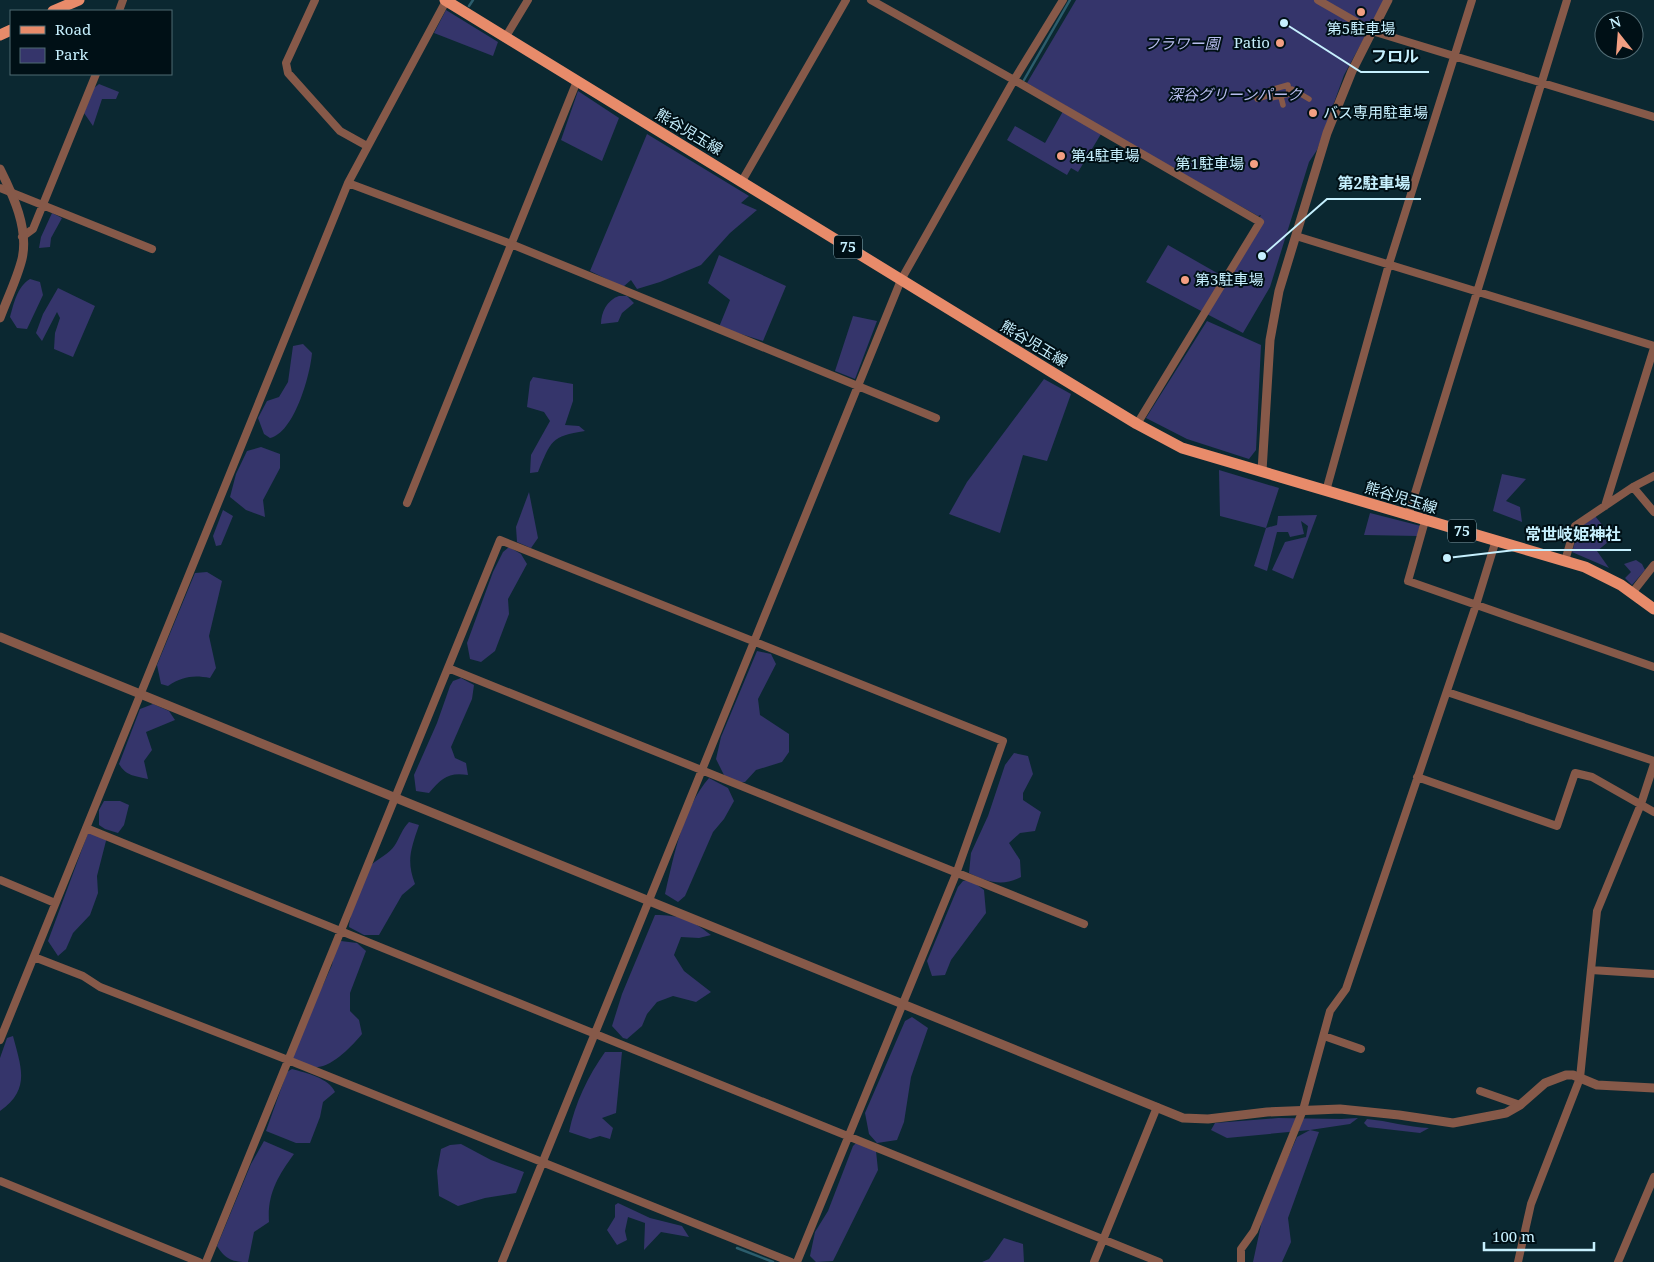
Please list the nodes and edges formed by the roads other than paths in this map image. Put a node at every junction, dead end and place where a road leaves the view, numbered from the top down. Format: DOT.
graph roads {
  1 [pos="79,0"];
  2 [pos="316,0"];
  3 [pos="445,0"];
  4 [pos="528,0"];
  5 [pos="846,0"];
  6 [pos="871,0"];
  7 [pos="1063,0"];
  8 [pos="1318,0"];
  9 [pos="1388,0"];
  10 [pos="1472,0"];
  11 [pos="1567,0"];
  12 [pos="55,10"];
  13 [pos="1372,31"];
  14 [pos="505,38"];
  15 [pos="1456,57"];
  16 [pos="96,75"];
  17 [pos="1014,80"];
  18 [pos="577,81"];
  19 [pos="1542,82"];
  20 [pos="1290,90"];
  21 [pos="1270,95"];
  22 [pos="1281,97"];
  23 [pos="1257,99"];
  24 [pos="1309,99"];
  25 [pos="1283,105"];
  26 [pos="1654,117"];
  27 [pos="366,146"];
  28 [pos="0,169"];
  29 [pos="742,181"];
  30 [pos="348,183"];
  31 [pos="0,188"];
  32 [pos="11,193"];
  33 [pos="42,205"];
  34 [pos="1296,236"];
  35 [pos="22,237"];
  36 [pos="511,244"];
  37 [pos="152,250"];
  38 [pos="1389,264"];
  39 [pos="901,280"];
  40 [pos="1479,291"];
  41 [pos="0,318"];
  42 [pos="1654,347"];
  43 [pos="858,386"];
  44 [pos="936,418"];
  45 [pos="1137,424"];
  46 [pos="1262,471"];
  47 [pos="1654,476"];
  48 [pos="1632,487"];
  49 [pos="1326,491"];
  50 [pos="407,503"];
  51 [pos="1605,506"];
  52 [pos="1654,512"];
  53 [pos="1408,516"];
  54 [pos="1425,521"];
  55 [pos="1496,540"];
  56 [pos="1565,561"];
  57 [pos="1654,565"];
  58 [pos="1632,593"];
  59 [pos="1476,605"];
  60 [pos="1654,609"];
  61 [pos="0,636"];
  62 [pos="754,643"];
  63 [pos="1654,666"];
  64 [pos="448,668"];
  65 [pos="1447,692"];
  66 [pos="139,694"];
  67 [pos="1654,763"];
  68 [pos="703,770"];
  69 [pos="1417,778"];
  70 [pos="395,798"];
  71 [pos="1641,804"];
  72 [pos="1654,812"];
  73 [pos="86,828"];
  74 [pos="956,874"];
  75 [pos="0,880"];
  76 [pos="650,902"];
  77 [pos="56,903"];
  78 [pos="1084,924"];
  79 [pos="341,931"];
  80 [pos="34,957"];
  81 [pos="1591,970"];
  82 [pos="1654,974"];
  83 [pos="904,1005"];
  84 [pos="596,1034"];
  85 [pos="1324,1036"];
  86 [pos="0,1040"];
  87 [pos="1361,1049"];
  88 [pos="288,1060"];
  89 [pos="1580,1078"];
  90 [pos="1654,1088"];
  91 [pos="1480,1091"];
  92 [pos="1520,1105"];
  93 [pos="1157,1108"];
  94 [pos="1303,1110"];
  95 [pos="848,1137"];
  96 [pos="542,1162"];
  97 [pos="1654,1177"];
  98 [pos="0,1181"];
  99 [pos="1103,1240"];
  100 [pos="199,1262"];
  101 [pos="206,1262"];
  102 [pos="502,1262"];
  103 [pos="791,1262"];
  104 [pos="797,1262"];
  105 [pos="1094,1262"];
  106 [pos="1159,1262"];
  107 [pos="1241,1262"];
  108 [pos="1518,1262"];
  109 [pos="1618,1262"];
  1 -- 12 [label="main road"];
  2 -- 27 [label="street"];
  3 -- 14 [label="main road, 熊谷児玉線 / 75"];
  3 -- 27 [label="street"];
  4 -- 14 [label="street"];
  5 -- 29 [label="street"];
  6 -- 17 [label="street"];
  7 -- 17 [label="street"];
  8 -- 13 [label="street"];
  9 -- 13 [label="street"];
  10 -- 15 [label="street"];
  11 -- 19 [label="street"];
  13 -- 15 [label="street"];
  13 -- 34 [label="street"];
  14 -- 18 [label="main road, 熊谷児玉線 / 75"];
  15 -- 19 [label="street"];
  15 -- 38 [label="street"];
  16 -- 33 [label="street"];
  17 -- 39 [label="street"];
  17 -- 45 [label="street"];
  18 -- 29 [label="main road, 熊谷児玉線 / 75"];
  18 -- 36 [label="street"];
  19 -- 26 [label="street"];
  19 -- 40 [label="street"];
  20 -- 21 [label="street"];
  20 -- 22 [label="street"];
  20 -- 24 [label="street"];
  21 -- 22 [label="street"];
  21 -- 23 [label="street"];
  22 -- 25 [label="street"];
  27 -- 30 [label="street"];
  28 -- 32 [label="street"];
  29 -- 39 [label="main road, 熊谷児玉線 / 75"];
  30 -- 36 [label="street"];
  30 -- 66 [label="street"];
  31 -- 32 [label="street"];
  32 -- 33 [label="street"];
  32 -- 35 [label="street"];
  33 -- 35 [label="street"];
  33 -- 37 [label="street"];
  34 -- 38 [label="street"];
  34 -- 46 [label="street"];
  35 -- 41 [label="street"];
  36 -- 43 [label="street"];
  36 -- 50 [label="street"];
  38 -- 40 [label="street"];
  38 -- 49 [label="street"];
  39 -- 43 [label="street"];
  39 -- 45 [label="main road, 熊谷児玉線 / 75"];
  40 -- 42 [label="street"];
  40 -- 53 [label="street"];
  42 -- 51 [label="street"];
  43 -- 44 [label="street"];
  43 -- 62 [label="street"];
  45 -- 46 [label="main road, 熊谷児玉線 / 75"];
  46 -- 49 [label="main road, 熊谷児玉線 / 75"];
  47 -- 48 [label="street"];
  48 -- 51 [label="street"];
  48 -- 52 [label="street"];
  49 -- 53 [label="main road, 熊谷児玉線 / 75"];
  51 -- 56 [label="street"];
  53 -- 54 [label="main road, 熊谷児玉線 / 75"];
  54 -- 55 [label="main road, 熊谷児玉線 / 75"];
  54 -- 59 [label="street"];
  55 -- 56 [label="main road, 熊谷児玉線 / 75"];
  55 -- 59 [label="street"];
  56 -- 58 [label="main road, 熊谷児玉線 / 75"];
  57 -- 58 [label="street"];
  58 -- 60 [label="main road, 熊谷児玉線 / 75"];
  59 -- 63 [label="street"];
  59 -- 65 [label="street"];
  61 -- 66 [label="street"];
  62 -- 64 [label="street"];
  62 -- 68 [label="street"];
  62 -- 74 [label="street"];
  64 -- 68 [label="street"];
  64 -- 70 [label="street"];
  65 -- 67 [label="street"];
  65 -- 69 [label="street"];
  66 -- 70 [label="street"];
  66 -- 73 [label="street"];
  67 -- 71 [label="street"];
  68 -- 74 [label="street"];
  68 -- 76 [label="street"];
  69 -- 71 [label="street"];
  69 -- 85 [label="street"];
  70 -- 76 [label="street"];
  70 -- 79 [label="street"];
  71 -- 72 [label="street"];
  71 -- 81 [label="street"];
  73 -- 77 [label="street"];
  73 -- 79 [label="street"];
  74 -- 78 [label="street"];
  74 -- 83 [label="street"];
  75 -- 77 [label="street"];
  76 -- 83 [label="street"];
  76 -- 84 [label="street"];
  77 -- 80 [label="street"];
  79 -- 84 [label="street"];
  79 -- 88 [label="street"];
  80 -- 86 [label="street"];
  80 -- 88 [label="street"];
  81 -- 82 [label="street"];
  81 -- 89 [label="street"];
  83 -- 93 [label="street"];
  83 -- 95 [label="street"];
  84 -- 95 [label="street"];
  84 -- 96 [label="street"];
  85 -- 87 [label="street"];
  85 -- 94 [label="street"];
  88 -- 96 [label="street"];
  88 -- 101 [label="street"];
  89 -- 90 [label="street"];
  89 -- 92 [label="street"];
  89 -- 108 [label="street"];
  91 -- 92 [label="street"];
  92 -- 94 [label="street"];
  93 -- 94 [label="street"];
  93 -- 99 [label="street"];
  94 -- 107 [label="street"];
  95 -- 99 [label="street"];
  95 -- 104 [label="street"];
  96 -- 102 [label="street"];
  96 -- 103 [label="street"];
  97 -- 109 [label="street"];
  98 -- 100 [label="street"];
  99 -- 105 [label="street"];
  99 -- 106 [label="street"];
}
